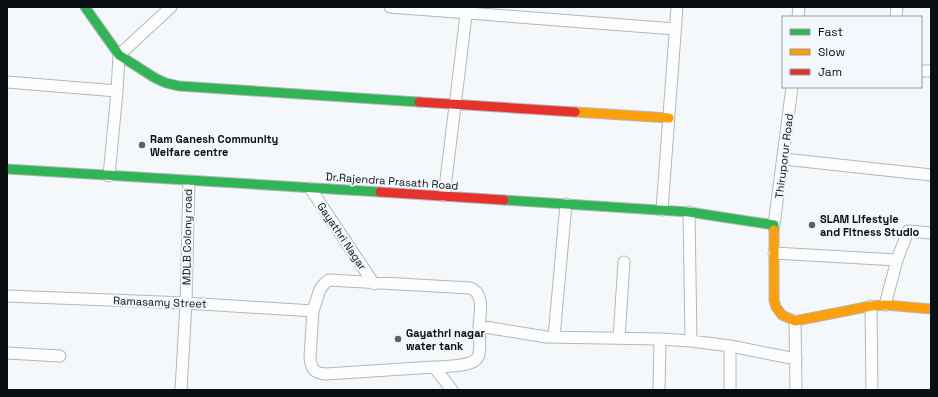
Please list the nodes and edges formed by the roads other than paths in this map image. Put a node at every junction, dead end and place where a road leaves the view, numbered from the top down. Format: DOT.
graph roads {
  1 [pos="86,7"];
  2 [pos="171,7"];
  3 [pos="390,7"];
  4 [pos="677,7"];
  5 [pos="467,10"];
  6 [pos="675,29"];
  7 [pos="119,55"];
  8 [pos="7,82"];
  9 [pos="792,88"];
  10 [pos="117,91"];
  11 [pos="455,104"];
  12 [pos="669,118"];
  13 [pos="784,159"];
  14 [pos="7,169"];
  15 [pos="931,175"];
  16 [pos="109,176"];
  17 [pos="189,180"];
  18 [pos="310,188"];
  19 [pos="444,196"];
  20 [pos="566,204"];
  21 [pos="662,210"];
  22 [pos="689,212"];
  23 [pos="774,224"];
  24 [pos="931,233"];
  25 [pos="774,254"];
  26 [pos="897,260"];
  27 [pos="624,262"];
  28 [pos="374,284"];
  29 [pos="7,296"];
  30 [pos="186,303"];
  31 [pos="885,305"];
  32 [pos="871,306"];
  33 [pos="931,309"];
  34 [pos="313,311"];
  35 [pos="795,321"];
  36 [pos="479,326"];
  37 [pos="554,337"];
  38 [pos="619,338"];
  39 [pos="660,338"];
  40 [pos="691,341"];
  41 [pos="730,346"];
  42 [pos="7,353"];
  43 [pos="60,356"];
  44 [pos="796,360"];
  45 [pos="434,367"];
  46 [pos="181,390"];
  47 [pos="452,390"];
  48 [pos="659,390"];
  49 [pos="730,390"];
  50 [pos="796,390"];
  51 [pos="872,390"];
  1 -- 7 [label="street"];
  2 -- 7 [label="street"];
  3 -- 5 [label="street"];
  4 -- 6 [label="street"];
  5 -- 6 [label="street"];
  5 -- 11 [label="street"];
  6 -- 12 [label="street"];
  7 -- 10 [label="street"];
  7 -- 11 [label="street"];
  8 -- 10 [label="street"];
  9 -- 13 [label="street, Thiruporur Road"];
  10 -- 16 [label="street"];
  11 -- 12 [label="street"];
  11 -- 19 [label="street"];
  12 -- 21 [label="street"];
  13 -- 15 [label="street"];
  13 -- 23 [label="street, Thiruporur Road"];
  14 -- 16 [label="street, Dr.Rajendra Prasath Road"];
  16 -- 17 [label="street, Dr.Rajendra Prasath Road"];
  17 -- 18 [label="street, Dr.Rajendra Prasath Road"];
  17 -- 30 [label="street, MDLB Colony road"];
  18 -- 19 [label="street, Dr.Rajendra Prasath Road"];
  18 -- 28 [label="street, Gayathri Nagar"];
  19 -- 20 [label="street, Dr.Rajendra Prasath Road"];
  20 -- 21 [label="street, Dr.Rajendra Prasath Road"];
  20 -- 37 [label="street"];
  21 -- 22 [label="street, Dr.Rajendra Prasath Road"];
  22 -- 23 [label="street, Dr.Rajendra Prasath Road"];
  22 -- 40 [label="street"];
  23 -- 25 [label="street"];
  24 -- 26 [label="street"];
  25 -- 26 [label="street"];
  25 -- 35 [label="street"];
  26 -- 31 [label="street"];
  27 -- 38 [label="street"];
  28 -- 34 [label="street"];
  28 -- 36 [label="street"];
  29 -- 30 [label="street, Ramasamy Street"];
  30 -- 34 [label="street, Ramasamy Street"];
  30 -- 46 [label="street, MDLB Colony road"];
  31 -- 32 [label="street"];
  31 -- 33 [label="street"];
  32 -- 35 [label="street"];
  32 -- 51 [label="street"];
  34 -- 45 [label="street"];
  35 -- 44 [label="street"];
  36 -- 37 [label="street"];
  36 -- 45 [label="street"];
  37 -- 38 [label="street"];
  38 -- 39 [label="street"];
  39 -- 40 [label="street"];
  39 -- 48 [label="street"];
  40 -- 41 [label="street"];
  41 -- 44 [label="street"];
  41 -- 49 [label="street"];
  42 -- 43 [label="street"];
  44 -- 50 [label="street"];
  45 -- 47 [label="street"];
}
